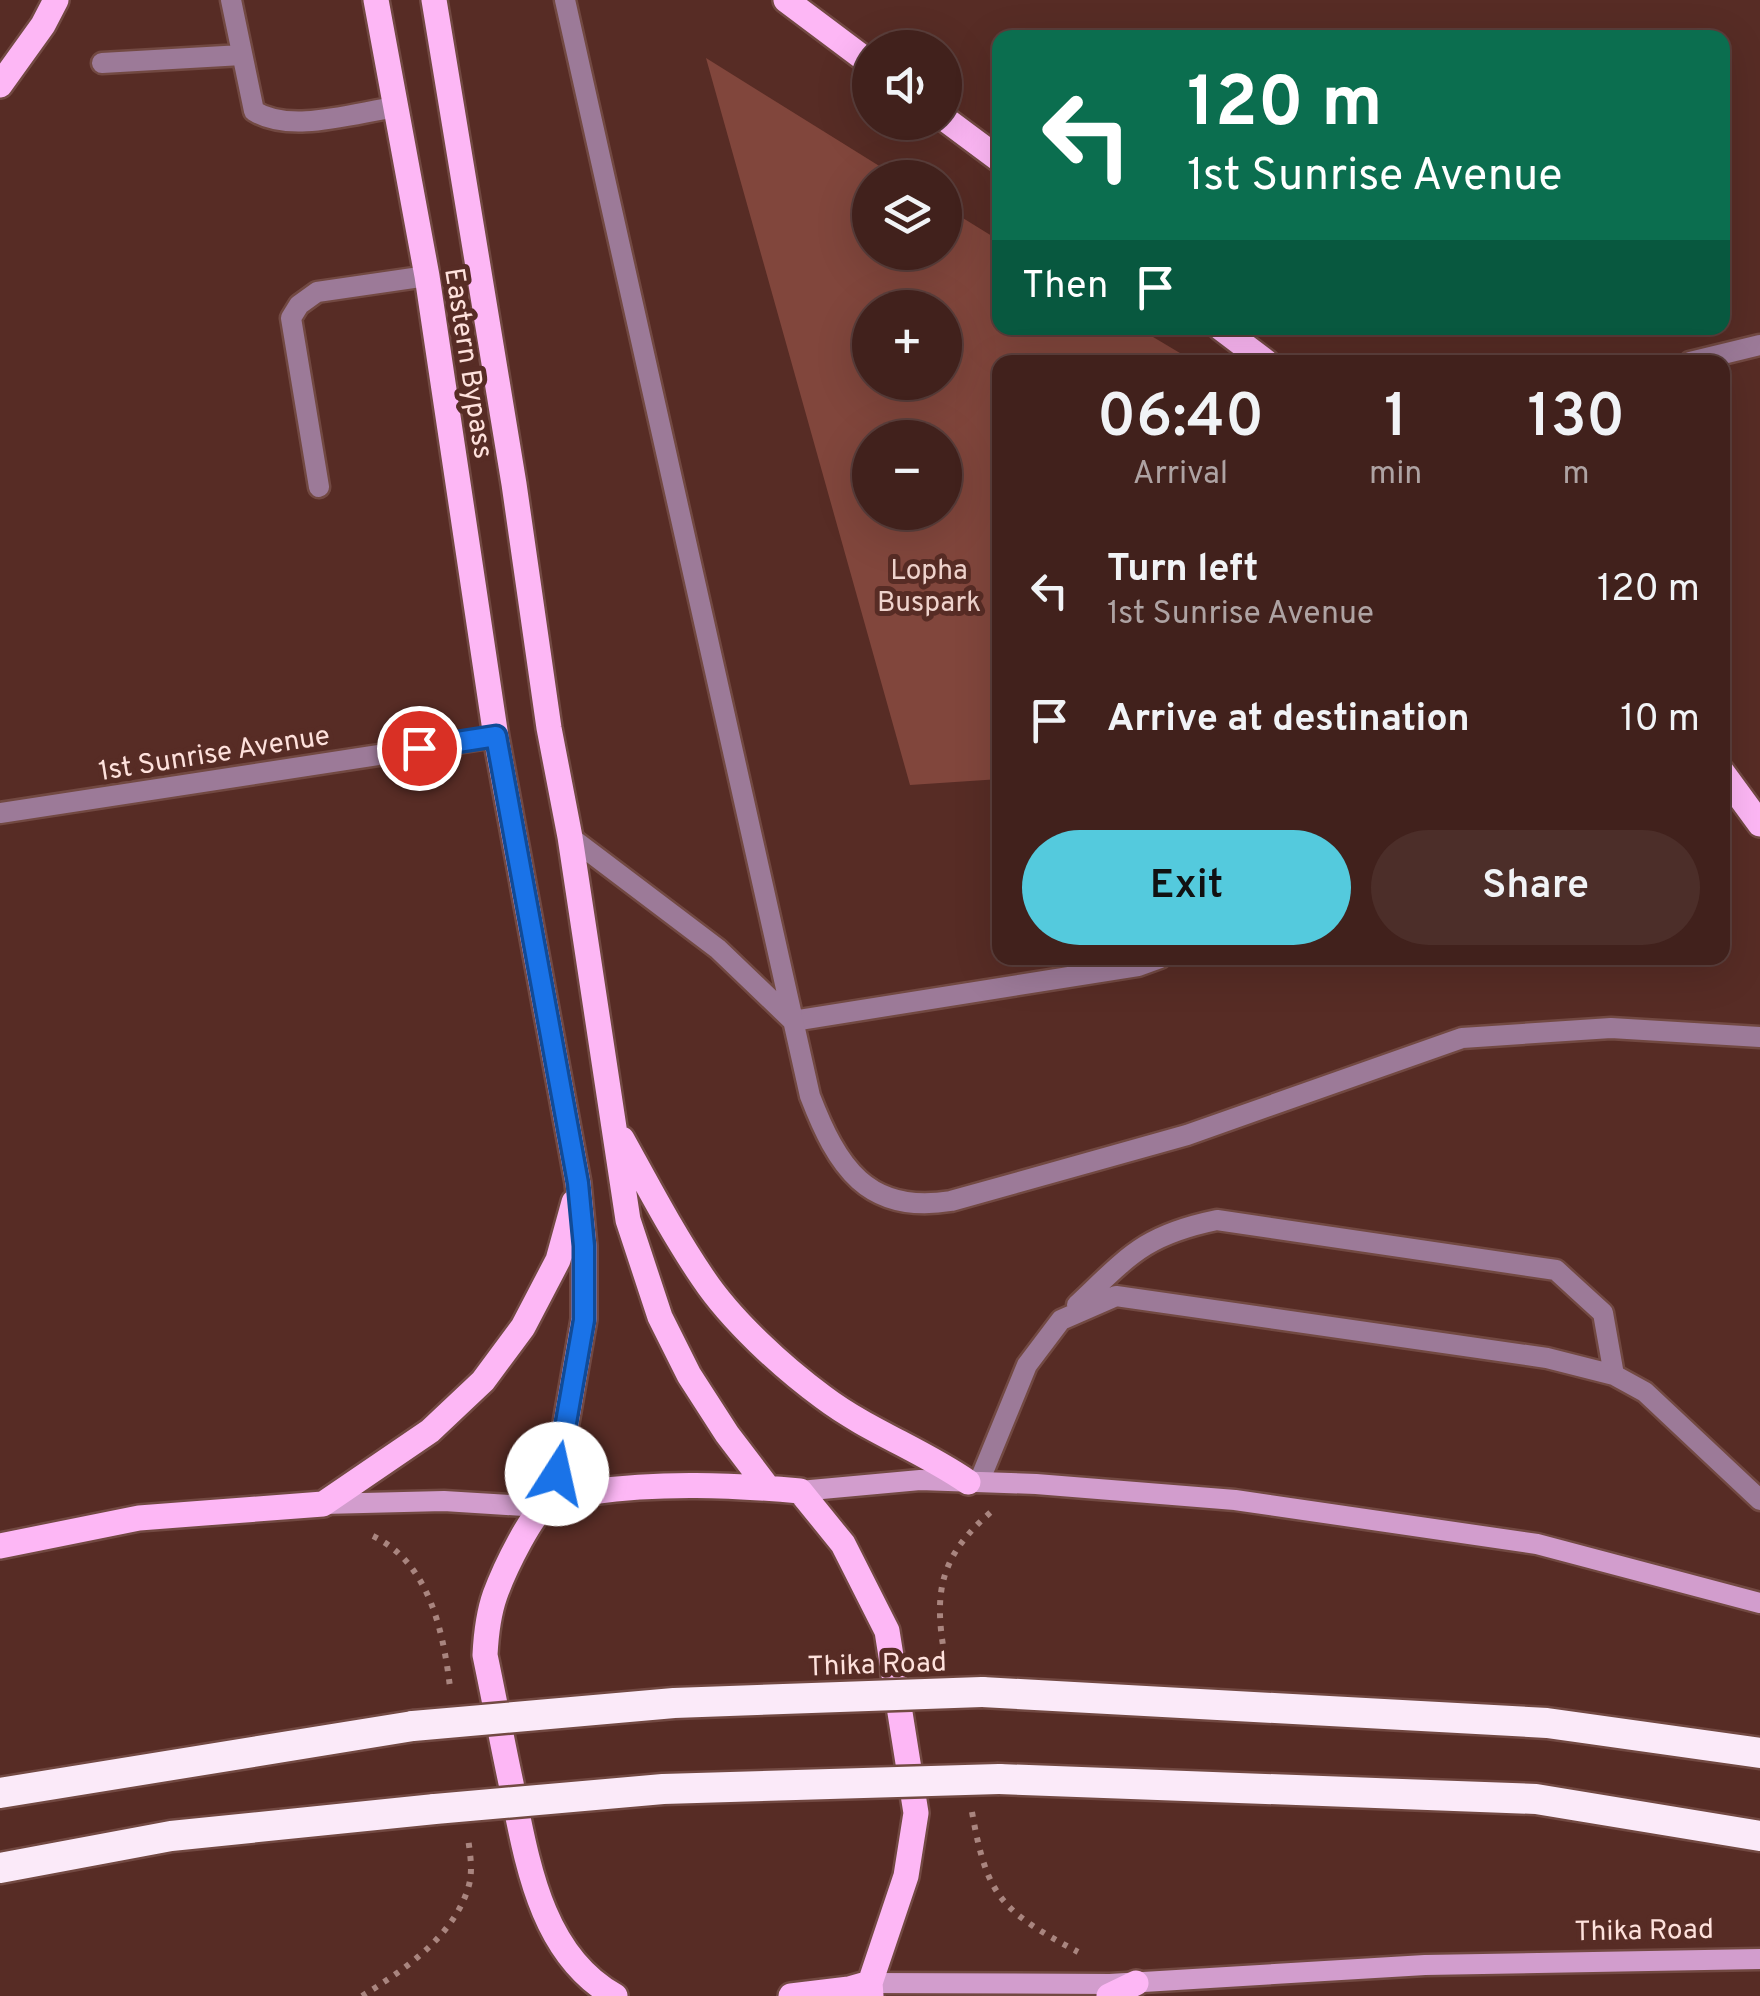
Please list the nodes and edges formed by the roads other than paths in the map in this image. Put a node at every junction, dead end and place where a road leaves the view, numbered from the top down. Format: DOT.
graph roads {
  1 [pos="56,0"];
  2 [pos="230,0"];
  3 [pos="376,0"];
  4 [pos="434,0"];
  5 [pos="565,0"];
  6 [pos="786,0"];
  7 [pos="852,50"];
  8 [pos="242,55"];
  9 [pos="102,63"];
  10 [pos="0,85"];
  11 [pos="396,107"];
  12 [pos="962,132"];
  13 [pos="992,154"];
  14 [pos="427,276"];
  15 [pos="1230,335"];
  16 [pos="1760,345"];
  17 [pos="1257,355"];
  18 [pos="1719,355"];
  19 [pos="319,487"];
  20 [pos="496,736"];
  21 [pos="1730,783"];
  22 [pos="0,813"];
  23 [pos="1760,824"];
  24 [pos="570,838"];
  25 [pos="1141,965"];
  26 [pos="794,1021"];
  27 [pos="1760,1037"];
  28 [pos="612,1122"];
  29 [pos="578,1183"];
  30 [pos="1061,1320"];
  31 [pos="1614,1375"];
  32 [pos="974,1482"];
  33 [pos="768,1488"];
  34 [pos="800,1491"];
  35 [pos="1760,1500"];
  36 [pos="546,1503"];
  37 [pos="322,1504"];
  38 [pos="0,1546"];
  39 [pos="1760,1603"];
  40 [pos="1760,1753"];
  41 [pos="0,1793"];
  42 [pos="1760,1836"];
  43 [pos="0,1868"];
  44 [pos="1760,1959"];
  45 [pos="1136,1983"];
  46 [pos="870,1989"];
  47 [pos="615,1996"];
  48 [pos="791,1996"];
  49 [pos="1109,1996"];
  1 -- 10 [label="main road"];
  2 -- 8 [label="street"];
  3 -- 11 [label="main road, Eastern Bypass"];
  4 -- 24 [label="main road, Eastern Bypass"];
  5 -- 26 [label="street"];
  6 -- 7 [label="main road"];
  8 -- 9 [label="street"];
  8 -- 11 [label="street"];
  11 -- 14 [label="main road, Eastern Bypass"];
  12 -- 13 [label="main road"];
  14 -- 19 [label="street"];
  14 -- 20 [label="main road, Eastern Bypass"];
  15 -- 17 [label="main road"];
  16 -- 18 [label="street"];
  20 -- 22 [label="street, 1st Sunrise Avenue"];
  20 -- 29 [label="main road, Eastern Bypass"];
  21 -- 23 [label="main road"];
  24 -- 26 [label="street"];
  24 -- 28 [label="main road, Eastern Bypass"];
  25 -- 26 [label="street"];
  26 -- 27 [label="street"];
  28 -- 32 [label="main road"];
  28 -- 33 [label="main road, Eastern Bypass"];
  29 -- 36 [label="main road, Eastern Bypass"];
  29 -- 37 [label="main road"];
  30 -- 31 [label="street"];
  30 -- 31 [label="street"];
  30 -- 32 [label="street"];
  31 -- 35 [label="street"];
  32 -- 34 [label="main road"];
  32 -- 39 [label="main road"];
  33 -- 34 [label="main road"];
  33 -- 36 [label="main road"];
  34 -- 46 [label="main road"];
  36 -- 37 [label="main road"];
  36 -- 47 [label="main road, Eastern Bypass"];
  37 -- 38 [label="main road"];
  40 -- 41 [label="highway, Thika Road, bridge"];
  42 -- 43 [label="highway, bridge"];
  44 -- 45 [label="main road, Thika Road"];
  45 -- 46 [label="main road, Thika Road"];
  45 -- 49 [label="main road"];
  46 -- 48 [label="main road"];
}
